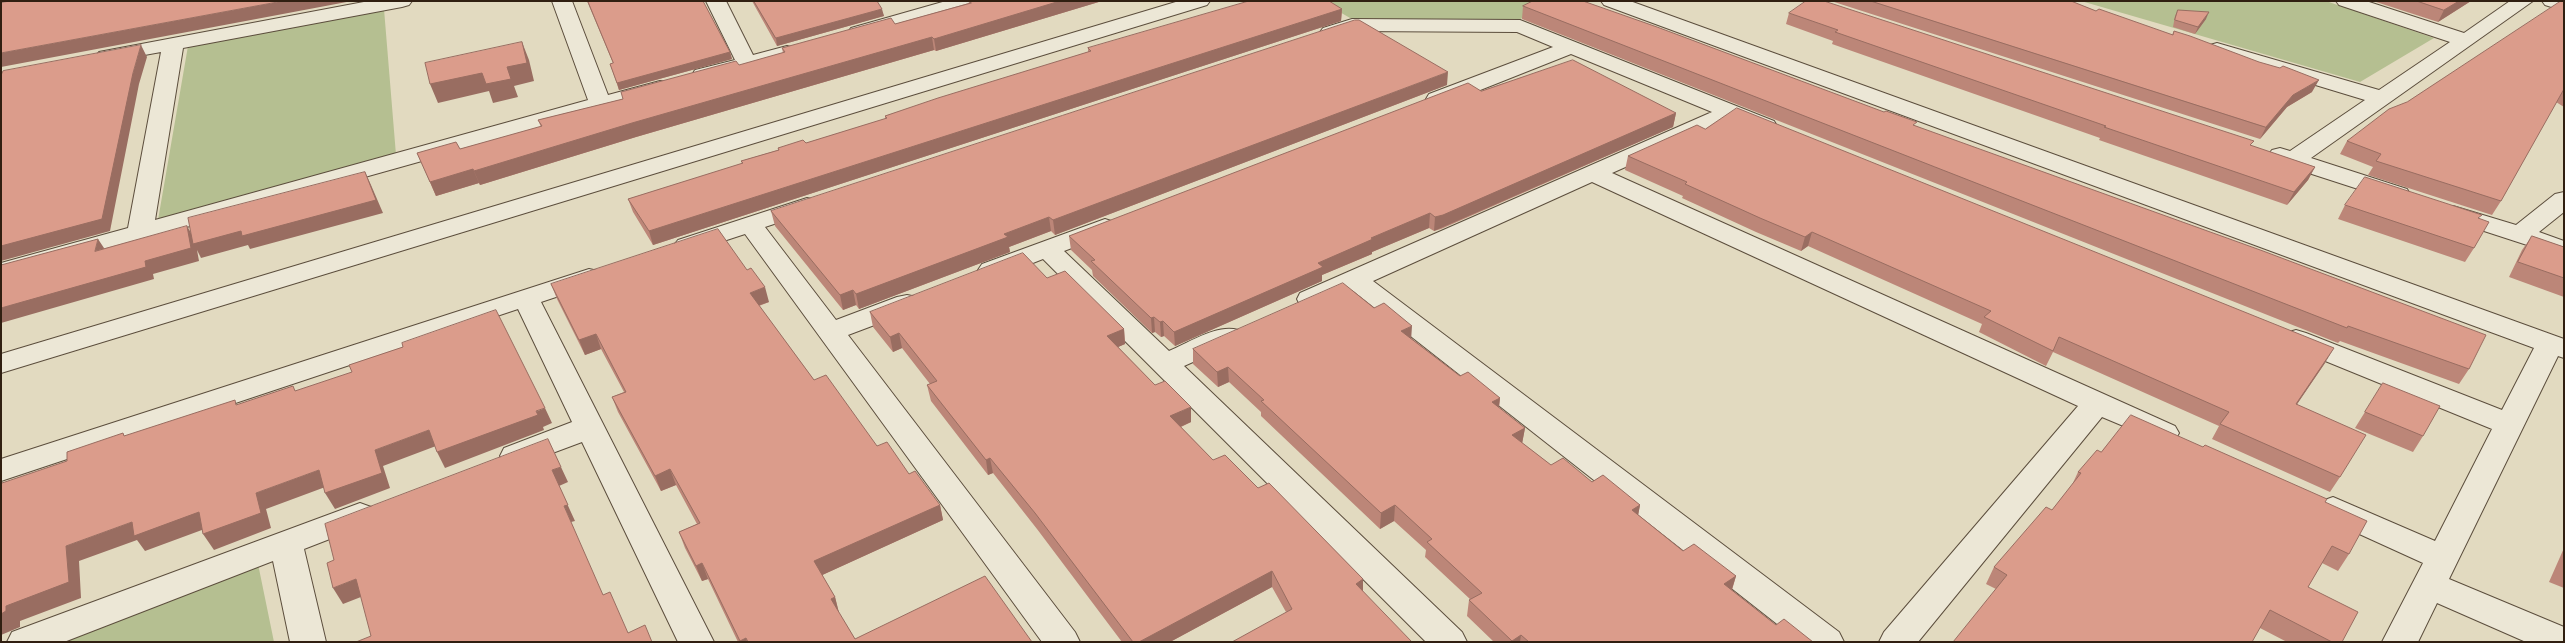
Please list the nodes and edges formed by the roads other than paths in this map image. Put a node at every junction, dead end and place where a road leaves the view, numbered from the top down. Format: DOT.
graph roads {
  1 [pos="402,1"];
  2 [pos="562,1"];
  3 [pos="716,1"];
  4 [pos="884,1"];
  5 [pos="969,1"];
  6 [pos="1152,1"];
  7 [pos="1200,1"];
  8 [pos="1611,1"];
  9 [pos="1649,1"];
  10 [pos="2346,1"];
  11 [pos="2523,1"];
  12 [pos="2552,1"];
  13 [pos="2564,5"];
  14 [pos="898,21"];
  15 [pos="839,38"];
  16 [pos="1305,40"];
  17 [pos="2466,40"];
  18 [pos="173,44"];
  19 [pos="2201,44"];
  20 [pos="811,45"];
  21 [pos="1571,47"];
  22 [pos="87,60"];
  23 [pos="747,63"];
  24 [pos="2382,98"];
  25 [pos="600,104"];
  26 [pos="1415,107"];
  27 [pos="1730,112"];
  28 [pos="1786,134"];
  29 [pos="2264,150"];
  30 [pos="2292,160"];
  31 [pos="1591,174"];
  32 [pos="825,199"];
  33 [pos="2564,199"];
  34 [pos="1130,217"];
  35 [pos="750,224"];
  36 [pos="140,232"];
  37 [pos="2520,234"];
  38 [pos="1047,249"];
  39 [pos="2564,249"];
  40 [pos="666,251"];
  41 [pos="610,270"];
  42 [pos="1,271"];
  43 [pos="1354,279"];
  44 [pos="966,280"];
  45 [pos="930,294"];
  46 [pos="526,298"];
  47 [pos="1291,307"];
  48 [pos="1246,328"];
  49 [pos="2277,331"];
  50 [pos="831,332"];
  51 [pos="2559,340"];
  52 [pos="1,344"];
  53 [pos="1,364"];
  54 [pos="1165,364"];
  55 [pos="2097,403"];
  56 [pos="2509,424"];
  57 [pos="590,427"];
  58 [pos="2188,444"];
  59 [pos="489,466"];
  60 [pos="1,470"];
  61 [pos="2306,497"];
  62 [pos="388,504"];
  63 [pos="286,543"];
  64 [pos="2435,572"];
  65 [pos="26,642"];
  66 [pos="308,642"];
  67 [pos="696,642"];
  68 [pos="1062,642"];
  69 [pos="1449,642"];
  70 [pos="1826,642"];
  71 [pos="1897,642"];
  72 [pos="2400,642"];
  73 [pos="2562,642"];
  1 -- 18 [label="street"];
  2 -- 25 [label="street"];
  3 -- 23 [label="street"];
  4 -- 14 [label="street"];
  5 -- 14 [label="street"];
  6 -- 52 [label="street"];
  7 -- 53 [label="street"];
  8 -- 51 [label="street"];
  9 -- 51 [label="street"];
  10 -- 17 [label="street"];
  11 -- 17 [label="street"];
  12 -- 13 [label="street"];
  14 -- 15 [label="street"];
  16 -- 21 [label="street"];
  17 -- 24 [label="street"];
  18 -- 22 [label="street"];
  18 -- 36 [label="street"];
  19 -- 24 [label="street"];
  20 -- 23 [label="street"];
  21 -- 26 [label="street"];
  21 -- 27 [label="street"];
  23 -- 25 [label="street"];
  24 -- 30 [label="street"];
  25 -- 36 [label="street"];
  27 -- 28 [label="street"];
  27 -- 31 [label="street"];
  29 -- 30 [label="street"];
  30 -- 37 [label="street"];
  31 -- 43 [label="street"];
  31 -- 55 [label="street"];
  32 -- 35 [label="street"];
  33 -- 37 [label="street"];
  34 -- 38 [label="street"];
  35 -- 40 [label="street"];
  35 -- 50 [label="street"];
  36 -- 42 [label="street"];
  37 -- 39 [label="street"];
  38 -- 44 [label="street"];
  38 -- 54 [label="street"];
  41 -- 46 [label="street"];
  43 -- 47 [label="street"];
  43 -- 70 [label="street"];
  45 -- 50 [label="street"];
  46 -- 57 [label="street"];
  46 -- 60 [label="street"];
  48 -- 54 [label="street"];
  49 -- 56 [label="street"];
  50 -- 68 [label="street"];
  51 -- 56 [label="street"];
  54 -- 69 [label="street"];
  55 -- 58 [label="street"];
  55 -- 71 [label="street"];
  56 -- 64 [label="street"];
  57 -- 59 [label="street"];
  57 -- 67 [label="street"];
  61 -- 64 [label="street"];
  62 -- 63 [label="street"];
  63 -- 65 [label="street"];
  63 -- 66 [label="street"];
  64 -- 72 [label="street"];
  64 -- 73 [label="street"];
}
